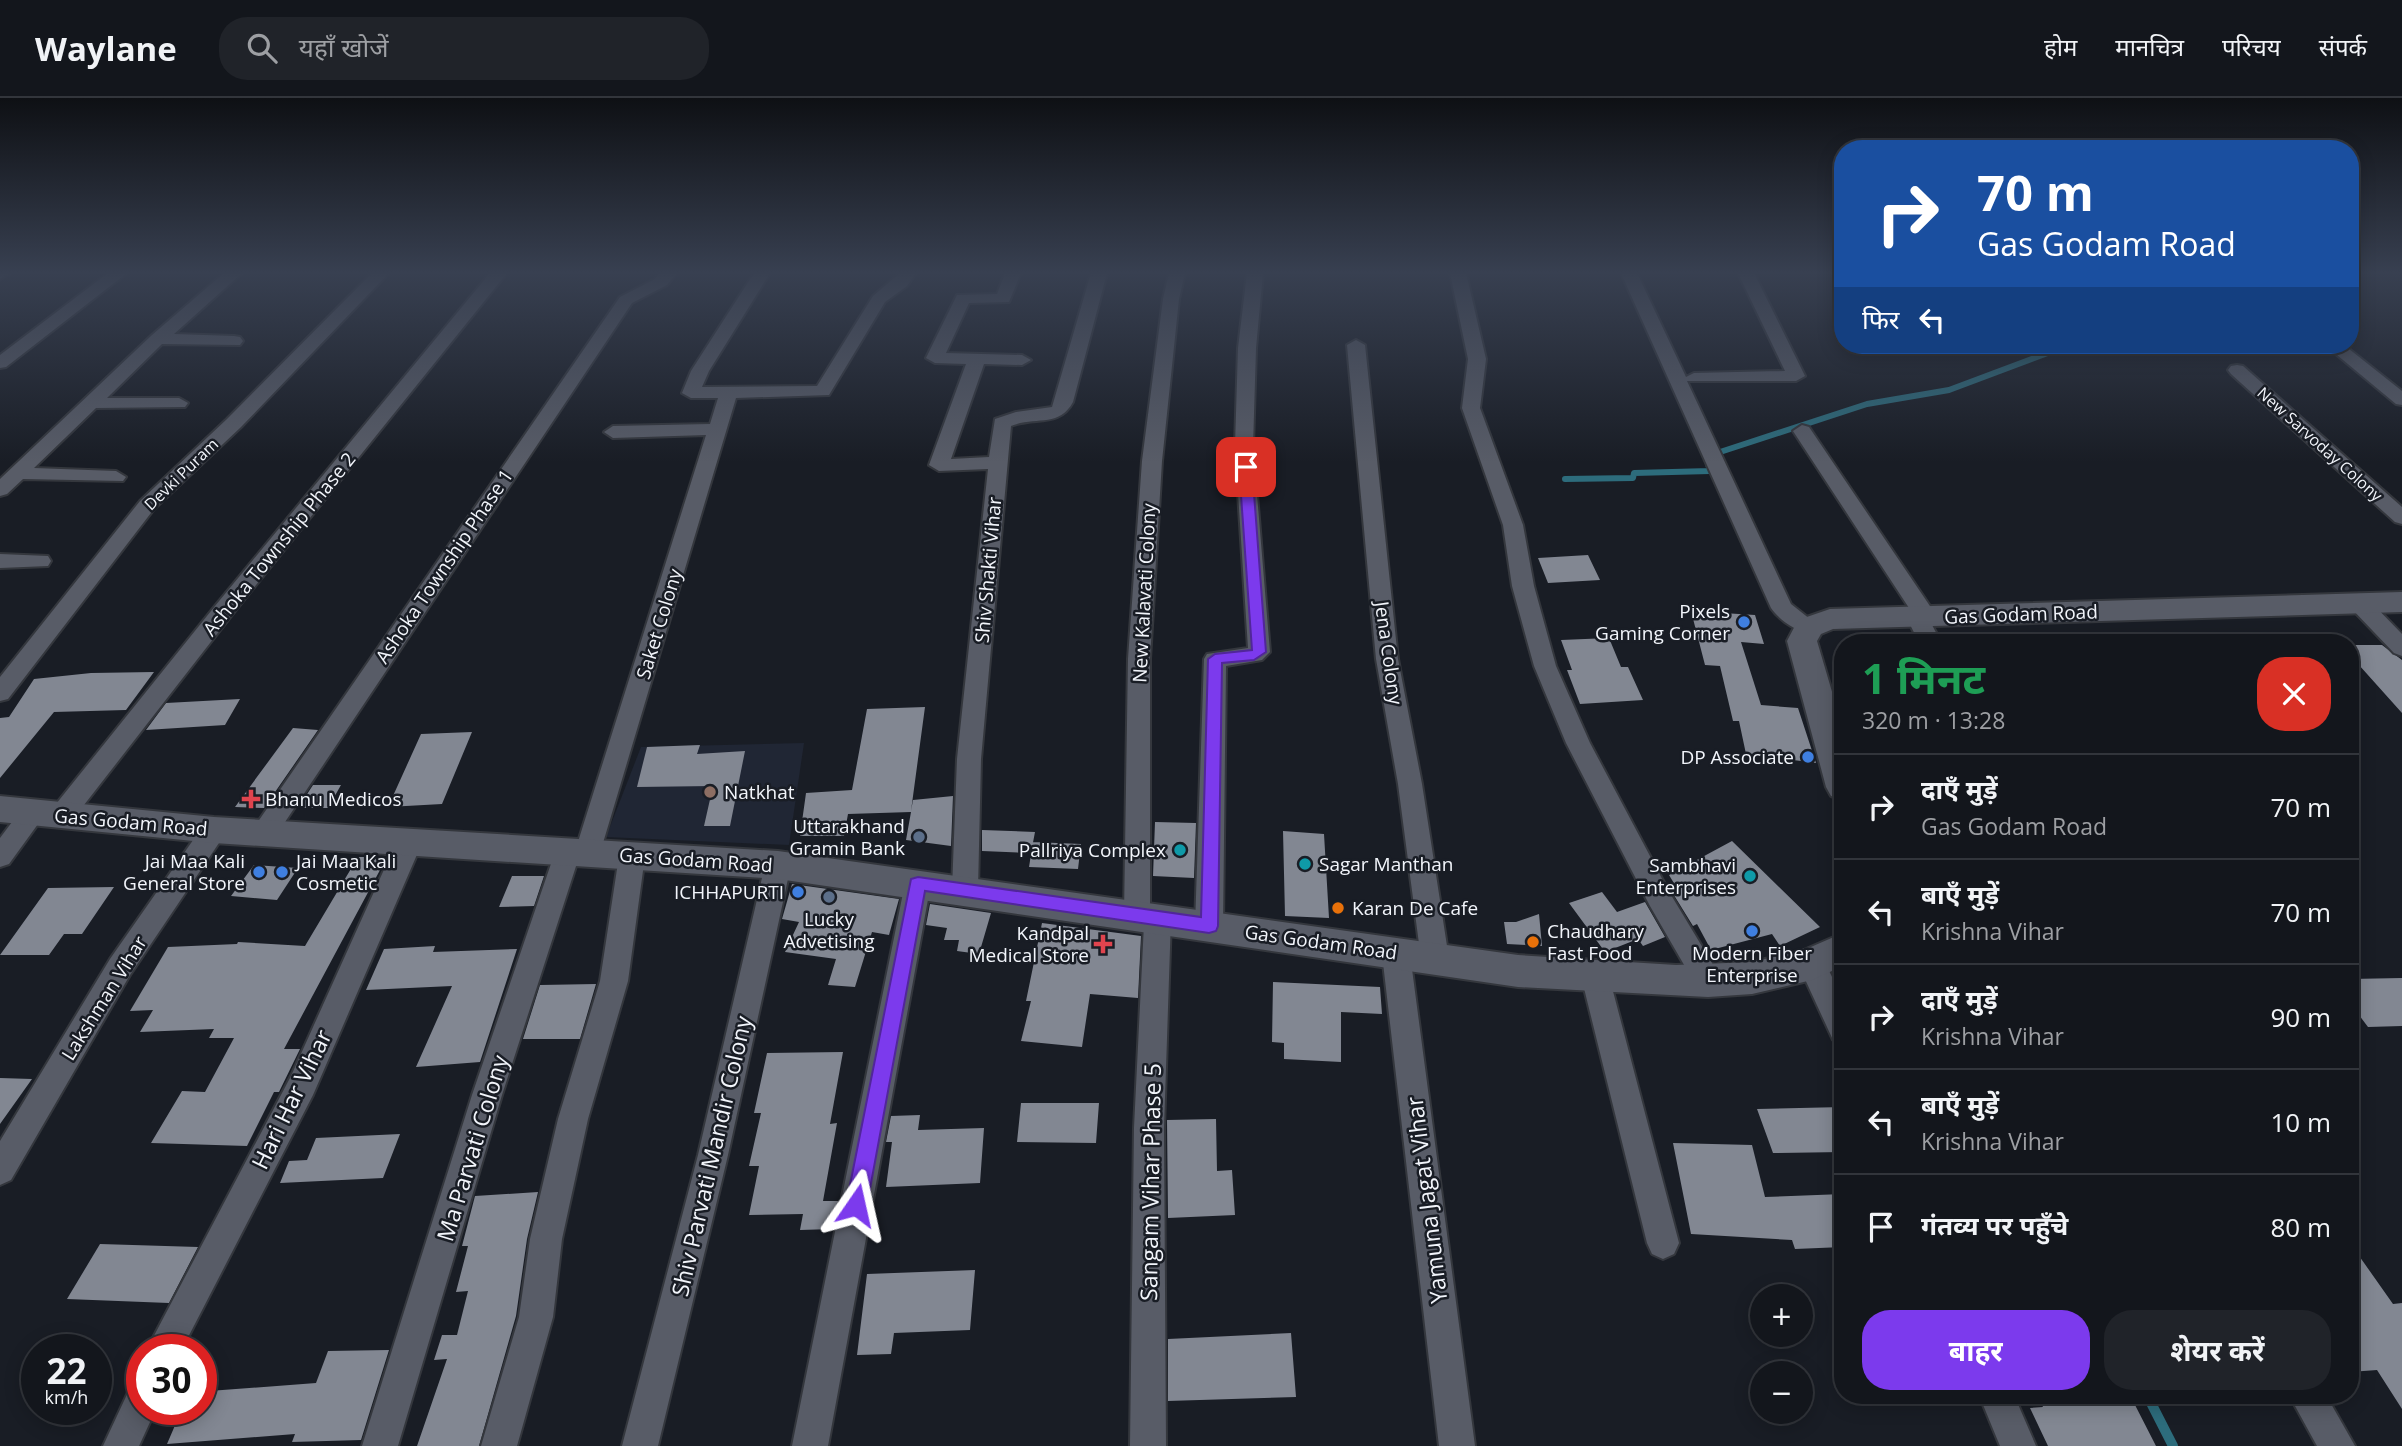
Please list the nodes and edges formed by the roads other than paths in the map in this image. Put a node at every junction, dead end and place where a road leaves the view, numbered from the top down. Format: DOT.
graph roads {
  1 [pos="36,336"];
  2 [pos="162,336"];
  3 [pos="319,336"];
  4 [pos="448,336"];
  5 [pos="602,336"];
  6 [pos="722,336"];
  7 [pos="857,336"];
  8 [pos="945,336"];
  9 [pos="1080,336"];
  10 [pos="1167,336"];
  11 [pos="1248,336"];
  12 [pos="1472,336"];
  13 [pos="1658,336"];
  14 [pos="1776,336"];
  15 [pos="158,339"];
  16 [pos="234,341"];
  17 [pos="1356,345"];
  18 [pos="2345,354"];
  19 [pos="978,359"];
  20 [pos="1023,360"];
  21 [pos="0,363"];
  22 [pos="2237,370"];
  23 [pos="1694,378"];
  24 [pos="728,394"];
  25 [pos="2402,400"];
  26 [pos="93,403"];
  27 [pos="179,403"];
  28 [pos="718,429"];
  29 [pos="1802,431"];
  30 [pos="613,432"];
  31 [pos="996,463"];
  32 [pos="18,473"];
  33 [pos="116,477"];
  34 [pos="0,489"];
  35 [pos="2402,518"];
  36 [pos="0,561"];
  37 [pos="41,561"];
  38 [pos="2402,602"];
  39 [pos="2359,603"];
  40 [pos="1924,625"];
  41 [pos="1809,627"];
  42 [pos="2402,648"];
  43 [pos="0,693"];
  44 [pos="1834,755"];
  45 [pos="31,813"];
  46 [pos="214,830"];
  47 [pos="264,833"];
  48 [pos="409,843"];
  49 [pos="577,853"];
  50 [pos="632,856"];
  51 [pos="0,857"];
  52 [pos="778,865"];
  53 [pos="918,883"];
  54 [pos="965,890"];
  55 [pos="1148,917"];
  56 [pos="1209,926"];
  57 [pos="1396,954"];
  58 [pos="1828,956"];
  59 [pos="1435,959"];
  60 [pos="1595,976"];
  61 [pos="1708,981"];
  62 [pos="1834,986"];
  63 [pos="0,1170"];
  64 [pos="1662,1243"];
  65 [pos="172,1334"];
  66 [pos="2000,1404"];
  67 [pos="2311,1404"];
  68 [pos="131,1425"];
  69 [pos="121,1446"];
  70 [pos="380,1446"];
  71 [pos="499,1446"];
  72 [pos="640,1446"];
  73 [pos="810,1446"];
  74 [pos="1148,1446"];
  75 [pos="1457,1446"];
  76 [pos="2018,1446"];
  77 [pos="2337,1446"];
  1 -- 21 [label="street"];
  2 -- 15 [label="street"];
  3 -- 43 [label="street, Devki Puram"];
  4 -- 45 [label="street, Ashoka Township Phase 2"];
  5 -- 47 [label="street, Ashoka Township Phase 1"];
  6 -- 24 [label="street"];
  7 -- 24 [label="street"];
  8 -- 19 [label="street"];
  9 -- 31 [label="street, Shiv Shakti Vihar"];
  10 -- 55 [label="street, New Kalavati Colony"];
  11 -- 56 [label="street"];
  12 -- 61 [label="street"];
  13 -- 41 [label="street"];
  14 -- 23 [label="street"];
  15 -- 16 [label="street"];
  15 -- 26 [label="street"];
  17 -- 59 [label="street, Jena Colony"];
  18 -- 25 [label="street"];
  19 -- 20 [label="street"];
  19 -- 31 [label="street"];
  22 -- 35 [label="street, New Sarvoday Colony"];
  24 -- 28 [label="street, Saket Colony"];
  26 -- 27 [label="street"];
  26 -- 32 [label="street"];
  28 -- 30 [label="street"];
  28 -- 49 [label="street, Saket Colony"];
  29 -- 40 [label="street"];
  31 -- 54 [label="street, Shiv Shakti Vihar"];
  32 -- 33 [label="street"];
  32 -- 34 [label="street"];
  36 -- 37 [label="street"];
  38 -- 39 [label="main road, Gas Godam Road"];
  39 -- 40 [label="main road, Gas Godam Road"];
  39 -- 42 [label="street"];
  40 -- 41 [label="main road, Gas Godam Road"];
  41 -- 44 [label="main road"];
  45 -- 46 [label="main road, Gas Godam Road"];
  45 -- 51 [label="street, Ashoka Township Phase 2"];
  46 -- 47 [label="main road, Gas Godam Road"];
  46 -- 63 [label="street, Lakshman Vihar"];
  47 -- 48 [label="main road, Gas Godam Road"];
  48 -- 49 [label="main road, Gas Godam Road"];
  48 -- 65 [label="street, Hari Har Vihar"];
  49 -- 50 [label="main road, Gas Godam Road"];
  49 -- 70 [label="street, Ma Parvati Colony"];
  50 -- 52 [label="main road, Gas Godam Road"];
  50 -- 71 [label="street"];
  52 -- 53 [label="main road, Gas Godam Road"];
  52 -- 72 [label="street, Shiv Parvati Mandir Colony"];
  53 -- 54 [label="main road, Gas Godam Road"];
  53 -- 73 [label="street"];
  54 -- 55 [label="main road, Gas Godam Road"];
  55 -- 56 [label="main road, Gas Godam Road"];
  55 -- 74 [label="street, Sangam Vihar Phase 5"];
  56 -- 57 [label="main road, Gas Godam Road"];
  57 -- 59 [label="main road, Gas Godam Road"];
  57 -- 75 [label="street, Yamuna Jagat Vihar"];
  58 -- 61 [label="main road, Gas Godam Road"];
  58 -- 62 [label="street"];
  59 -- 60 [label="main road, Gas Godam Road"];
  60 -- 61 [label="main road, Gas Godam Road"];
  60 -- 64 [label="street"];
  66 -- 76 [label="street"];
  67 -- 77 [label="street"];
  68 -- 69 [label="street"];
}
